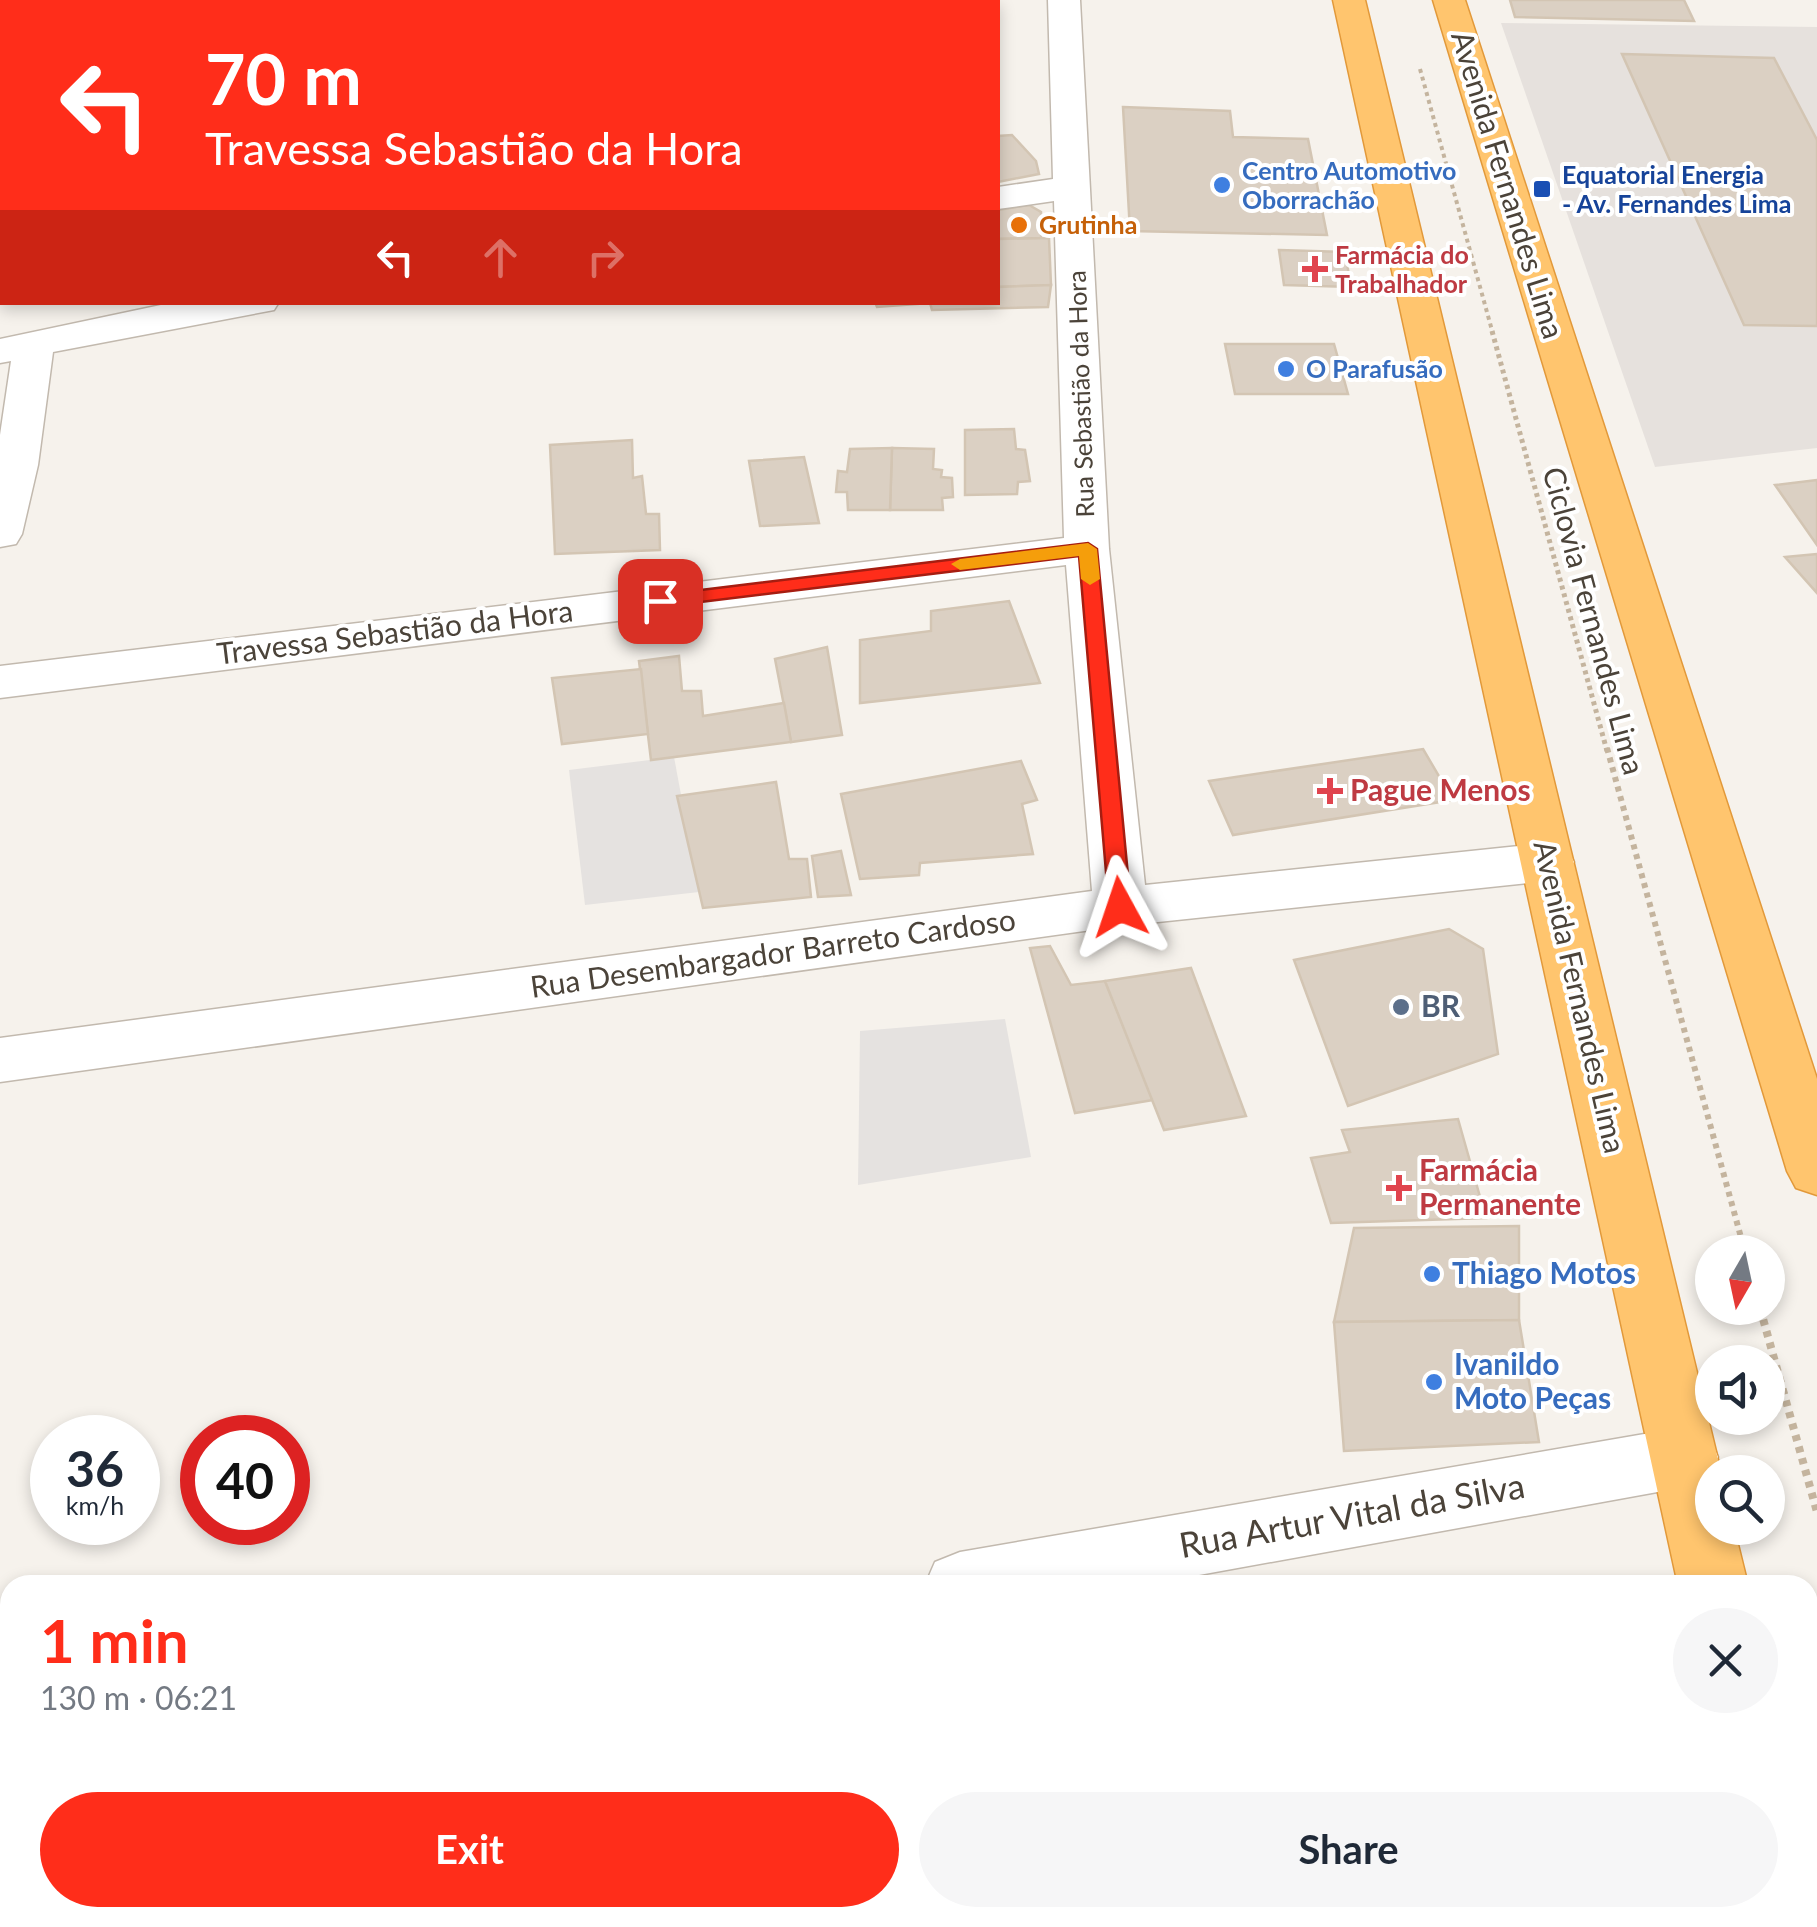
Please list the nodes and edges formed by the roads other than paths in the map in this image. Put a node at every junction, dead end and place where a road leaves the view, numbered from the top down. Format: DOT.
graph roads {
  1 [pos="1064,0"];
  2 [pos="1350,0"];
  3 [pos="1448,0"];
  4 [pos="1073,188"];
  5 [pos="1000,198"];
  6 [pos="243,305"];
  7 [pos="17,346"];
  8 [pos="0,534"];
  9 [pos="1088,549"];
  10 [pos="0,682"];
  11 [pos="1548,862"];
  12 [pos="1120,907"];
  13 [pos="0,1060"];
  14 [pos="1813,1144"];
  15 [pos="1685,1458"];
  16 [pos="1017,1575"];
  17 [pos="1711,1575"];
  1 -- 4 [label="street, Rua Sebastião da Hora"];
  2 -- 11 [label="highway, Avenida Fernandes Lima"];
  3 -- 14 [label="highway, Avenida Fernandes Lima"];
  4 -- 5 [label="street"];
  4 -- 9 [label="street, Rua Sebastião da Hora"];
  6 -- 7 [label="street"];
  7 -- 8 [label="street"];
  9 -- 10 [label="street, Travessa Sebastião da Hora"];
  9 -- 12 [label="street, Rua Sebastião da Hora"];
  11 -- 12 [label="street, Rua Desembargador Barreto Cardoso"];
  11 -- 15 [label="highway, Avenida Fernandes Lima"];
  12 -- 13 [label="street, Rua Desembargador Barreto Cardoso"];
  15 -- 16 [label="street, Rua Artur Vital da Silva"];
  15 -- 17 [label="highway, Avenida Fernandes Lima"];
}
